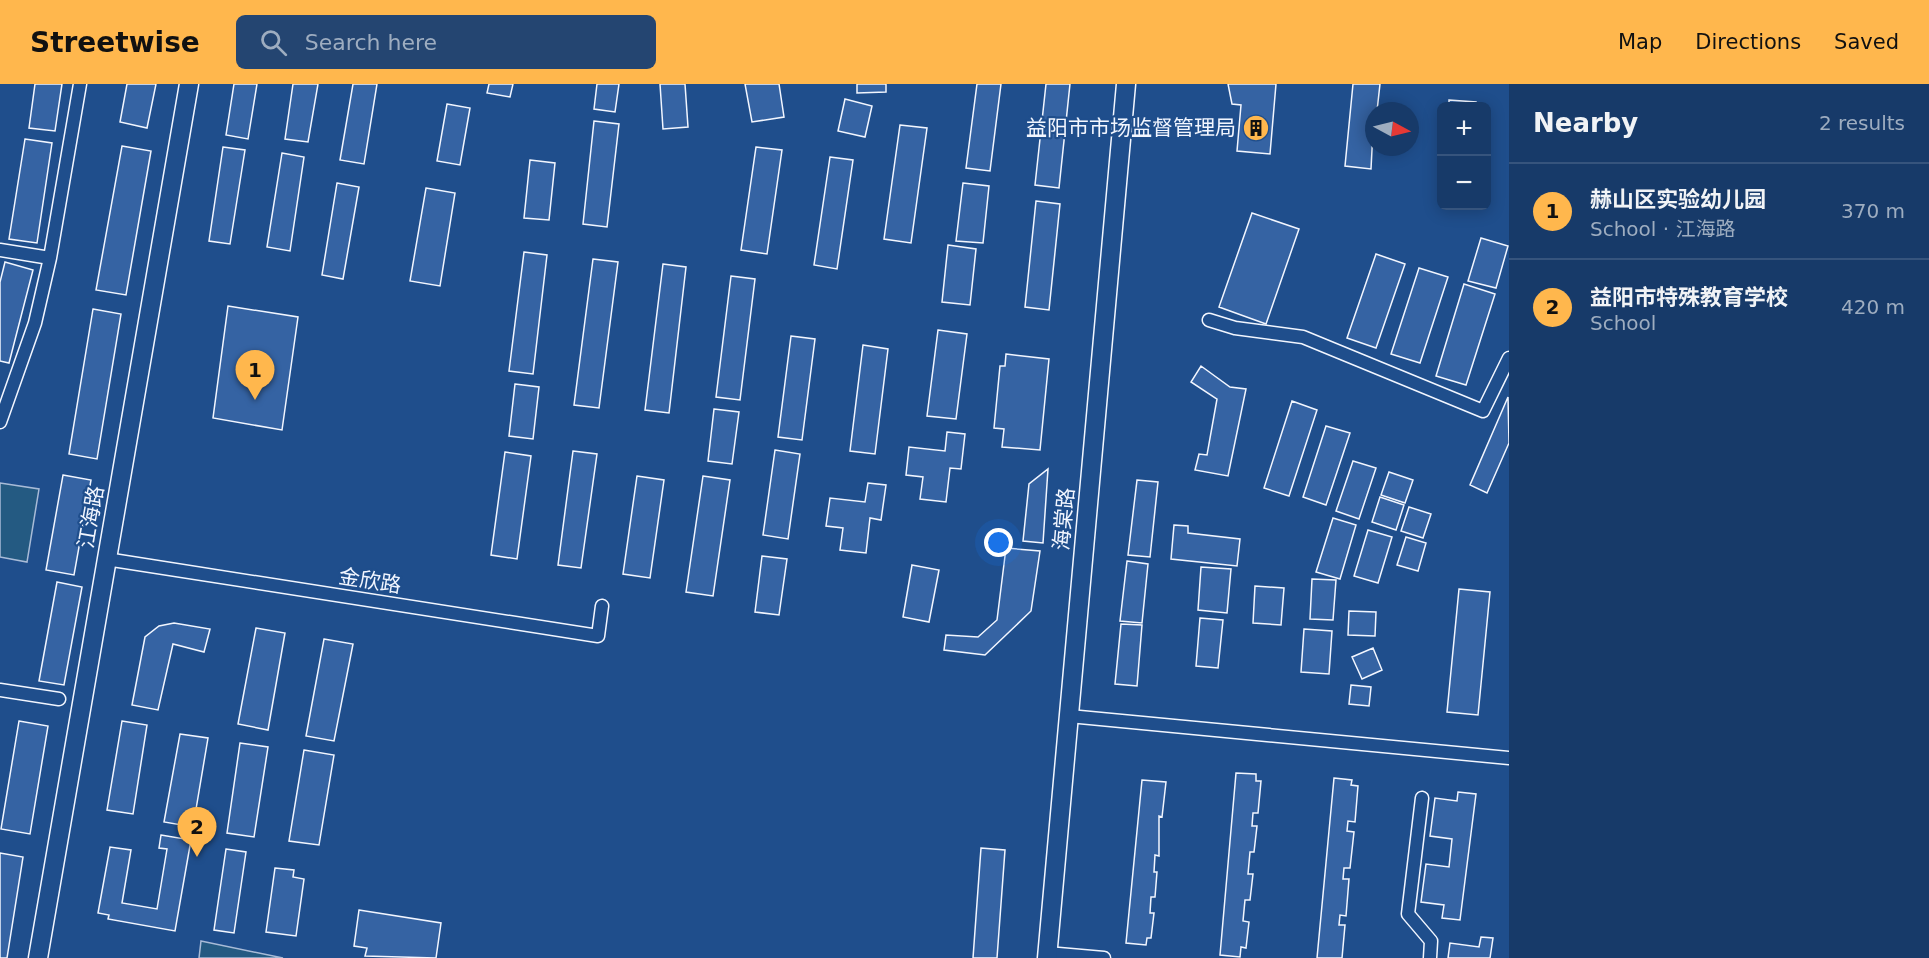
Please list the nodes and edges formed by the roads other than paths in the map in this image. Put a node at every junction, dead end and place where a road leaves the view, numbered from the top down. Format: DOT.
graph roads {
  1 [pos="80,84"];
  2 [pos="189,84"];
  3 [pos="1126,84"];
  4 [pos="0,250"];
  5 [pos="50,258"];
  6 [pos="1209,320"];
  7 [pos="1509,358"];
  8 [pos="0,422"];
  9 [pos="106,559"];
  10 [pos="602,606"];
  11 [pos="0,690"];
  12 [pos="59,699"];
  13 [pos="1069,716"];
  14 [pos="1509,758"];
  15 [pos="1422,798"];
  16 [pos="1047,955"];
  17 [pos="38,958"];
  18 [pos="1104,958"];
  19 [pos="1430,958"];
  1 -- 5 [label="street"];
  2 -- 9 [label="street, 江海路"];
  3 -- 13 [label="street, 海棠路"];
  4 -- 5 [label="street"];
  5 -- 8 [label="street"];
  6 -- 7 [label="street"];
  9 -- 10 [label="street, 金欣路"];
  9 -- 17 [label="street, 江海路"];
  11 -- 12 [label="street"];
  13 -- 14 [label="street"];
  13 -- 16 [label="street, 海棠路"];
  15 -- 19 [label="street"];
  16 -- 18 [label="street"];
}
